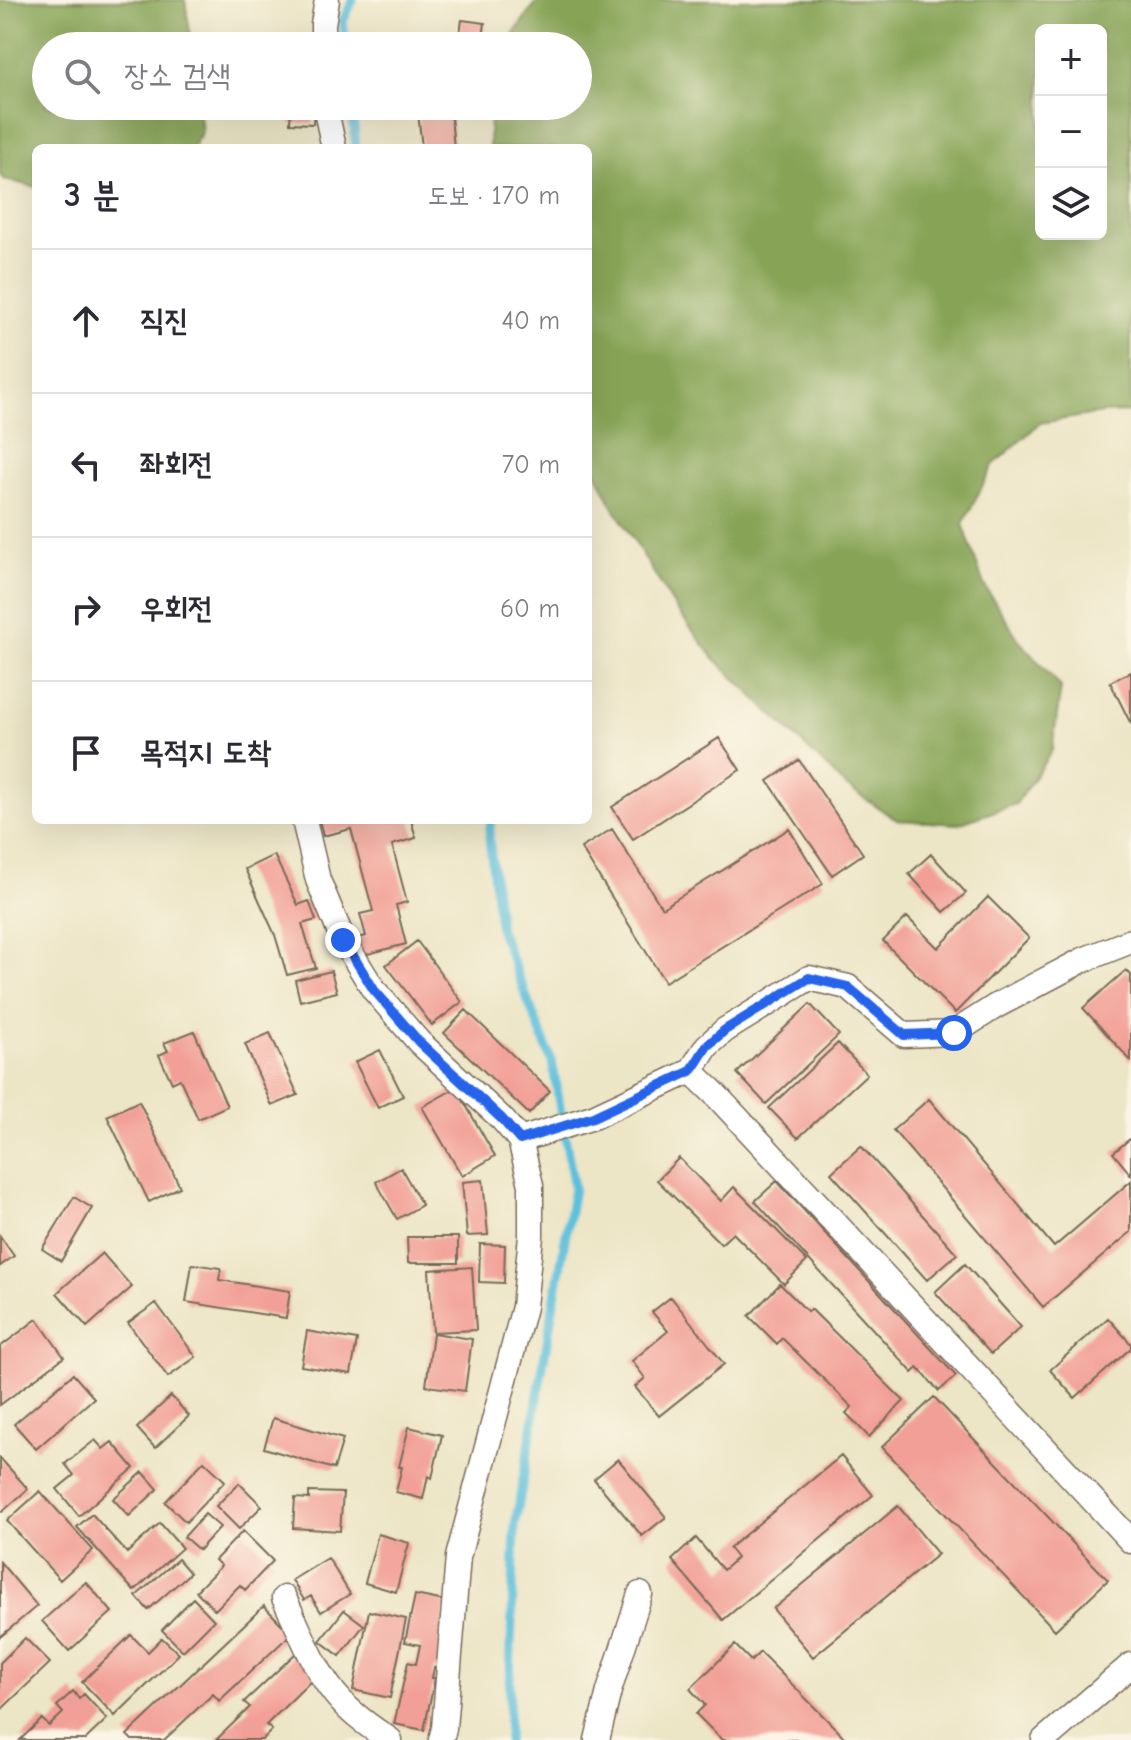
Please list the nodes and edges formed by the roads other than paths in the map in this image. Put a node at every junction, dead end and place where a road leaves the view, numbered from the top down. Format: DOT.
graph roads {
  1 [pos="327,0"];
  2 [pos="323,32"];
  3 [pos="328,120"];
  4 [pos="333,144"];
  5 [pos="305,824"];
  6 [pos="1131,941"];
  7 [pos="691,1071"];
  8 [pos="520,1140"];
  9 [pos="1131,1541"];
  10 [pos="640,1594"];
  11 [pos="284,1598"];
  12 [pos="1131,1665"];
  13 [pos="390,1740"];
  14 [pos="441,1740"];
  15 [pos="597,1740"];
  16 [pos="1044,1740"];
  1 -- 2 [label="street"];
  3 -- 4 [label="street"];
  5 -- 8 [label="street"];
  6 -- 7 [label="street"];
  7 -- 8 [label="street"];
  7 -- 9 [label="street"];
  8 -- 14 [label="street"];
  10 -- 15 [label="street"];
  11 -- 13 [label="street"];
  12 -- 16 [label="street"];
}
